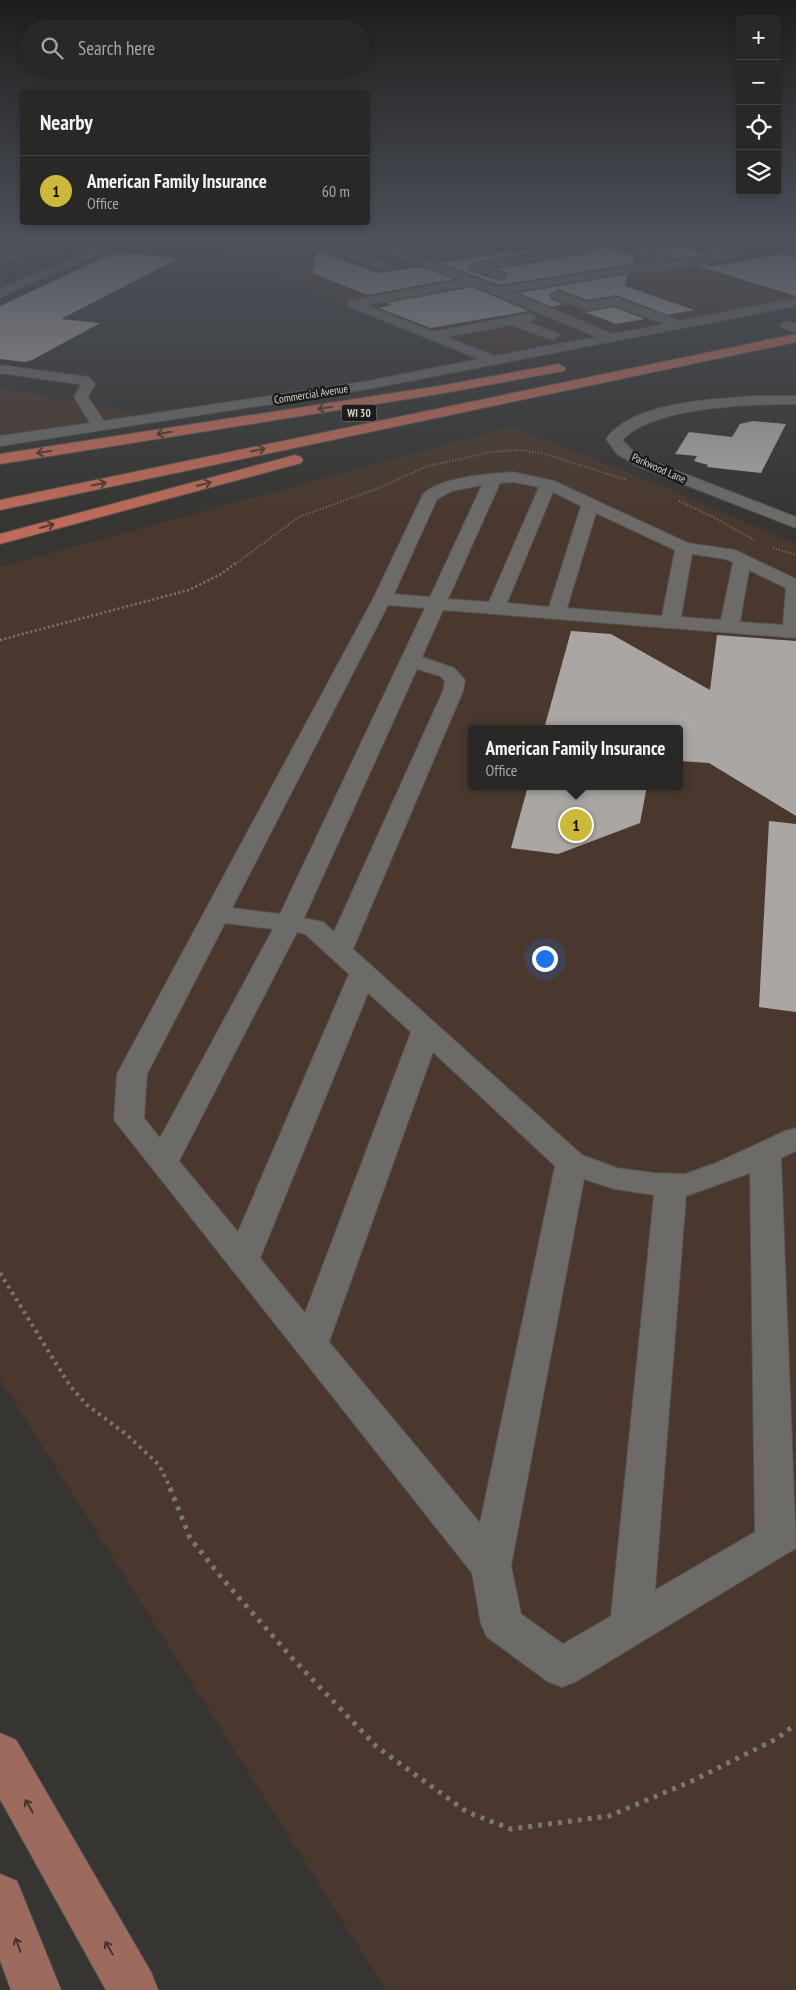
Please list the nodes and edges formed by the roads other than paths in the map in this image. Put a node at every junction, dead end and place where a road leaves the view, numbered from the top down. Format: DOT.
graph roads {
  1 [pos="427,334"];
  2 [pos="443,334"];
  3 [pos="547,334"];
  4 [pos="601,334"];
  5 [pos="634,334"];
  6 [pos="432,336"];
  7 [pos="553,336"];
  8 [pos="612,338"];
  9 [pos="796,338"];
  10 [pos="706,356"];
  11 [pos="494,361"];
  12 [pos="0,369"];
  13 [pos="791,400"];
  14 [pos="100,426"];
  15 [pos="272,431"];
  16 [pos="0,441"];
  17 [pos="0,459"];
  18 [pos="494,479"];
  19 [pos="548,484"];
  20 [pos="590,504"];
  21 [pos="0,505"];
  22 [pos="796,523"];
  23 [pos="0,539"];
  24 [pos="684,548"];
  25 [pos="742,560"];
  26 [pos="796,586"];
  27 [pos="382,599"];
  28 [pos="436,603"];
  29 [pos="496,608"];
  30 [pos="556,613"];
  31 [pos="670,622"];
  32 [pos="729,627"];
  33 [pos="794,632"];
  34 [pos="410,660"];
  35 [pos="216,914"];
  36 [pos="289,923"];
  37 [pos="339,951"];
  38 [pos="363,973"];
  39 [pos="426,1031"];
  40 [pos="796,1138"];
  41 [pos="766,1152"];
  42 [pos="163,1162"];
  43 [pos="571,1163"];
  44 [pos="671,1184"];
  45 [pos="243,1260"];
  46 [pos="312,1344"];
  47 [pos="786,1534"];
  48 [pos="491,1566"];
  49 [pos="631,1626"];
  50 [pos="0,1755"];
  51 [pos="0,1898"];
  52 [pos="36,1990"];
  53 [pos="133,1990"];
  1 -- 6 [label="street"];
  2 -- 6 [label="street"];
  3 -- 7 [label="street"];
  4 -- 8 [label="street"];
  5 -- 8 [label="street, Commercial Avenue"];
  6 -- 11 [label="street"];
  8 -- 11 [label="street, Commercial Avenue"];
  9 -- 10 [label="highway, WI 30"];
  21 -- 10 [label="highway, WI 30, one-way"];
  23 -- 10 [label="highway, one-way"];
  11 -- 14 [label="street, Commercial Avenue"];
  12 -- 14 [label="street"];
  13 -- 22 [label="street, Parkwood Lane"];
  14 -- 16 [label="street, Commercial Avenue"];
  15 -- 17 [label="highway, WI 30, one-way"];
  18 -- 19 [label="street"];
  18 -- 27 [label="street"];
  18 -- 28 [label="street"];
  19 -- 20 [label="street"];
  19 -- 29 [label="street"];
  20 -- 24 [label="street"];
  20 -- 30 [label="street"];
  24 -- 25 [label="street"];
  24 -- 31 [label="street"];
  25 -- 26 [label="street"];
  25 -- 32 [label="street"];
  26 -- 33 [label="street"];
  27 -- 28 [label="street"];
  27 -- 35 [label="street"];
  28 -- 29 [label="street"];
  28 -- 34 [label="street"];
  29 -- 30 [label="street"];
  30 -- 31 [label="street"];
  31 -- 32 [label="street"];
  32 -- 33 [label="street"];
  34 -- 36 [label="street"];
  34 -- 37 [label="street"];
  35 -- 36 [label="street"];
  35 -- 42 [label="street"];
  36 -- 37 [label="street"];
  36 -- 42 [label="street"];
  37 -- 38 [label="street"];
  38 -- 39 [label="street"];
  38 -- 45 [label="street"];
  39 -- 43 [label="street"];
  39 -- 46 [label="street"];
  40 -- 41 [label="street"];
  41 -- 44 [label="street"];
  41 -- 47 [label="street"];
  42 -- 45 [label="street"];
  43 -- 44 [label="street"];
  43 -- 48 [label="street"];
  44 -- 49 [label="street"];
  45 -- 46 [label="street"];
  46 -- 48 [label="street"];
  47 -- 49 [label="street"];
  48 -- 49 [label="street"];
  53 -- 50 [label="main road, one-way"];
  52 -- 51 [label="main road, one-way"];
}
